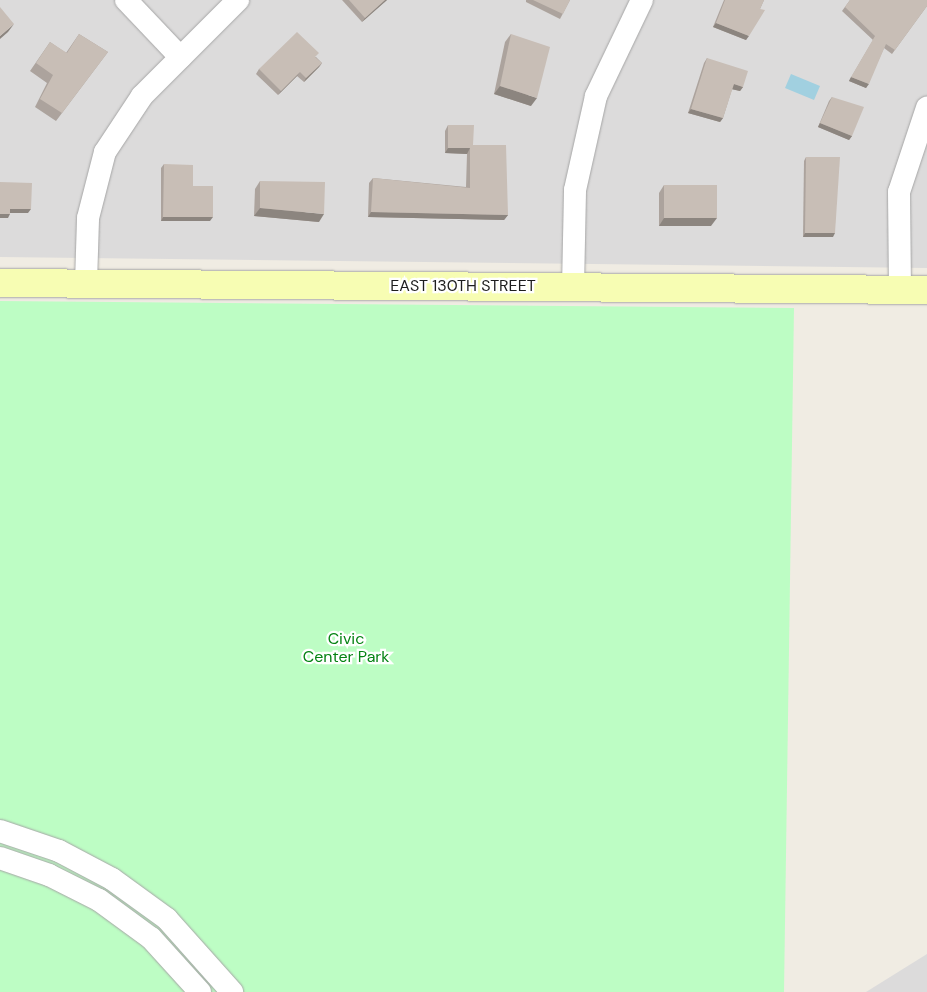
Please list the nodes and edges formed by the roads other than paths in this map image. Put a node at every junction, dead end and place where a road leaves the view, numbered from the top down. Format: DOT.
graph roads {
  1 [pos="126,0"];
  2 [pos="238,0"];
  3 [pos="642,0"];
  4 [pos="180,57"];
  5 [pos="927,108"];
  6 [pos="0,283"];
  7 [pos="86,284"];
  8 [pos="573,287"];
  9 [pos="900,289"];
  10 [pos="927,290"];
  11 [pos="0,831"];
  12 [pos="0,858"];
  13 [pos="200,992"];
  14 [pos="232,992"];
  1 -- 4 [label="street"];
  2 -- 4 [label="street"];
  3 -- 8 [label="street"];
  4 -- 7 [label="street"];
  5 -- 9 [label="street"];
  6 -- 7 [label="street, EAST 130TH STREET"];
  7 -- 8 [label="street, EAST 130TH STREET"];
  8 -- 9 [label="street, EAST 130TH STREET"];
  9 -- 10 [label="street, EAST 130TH STREET"];
  11 -- 14 [label="street"];
  12 -- 13 [label="street"];
}
